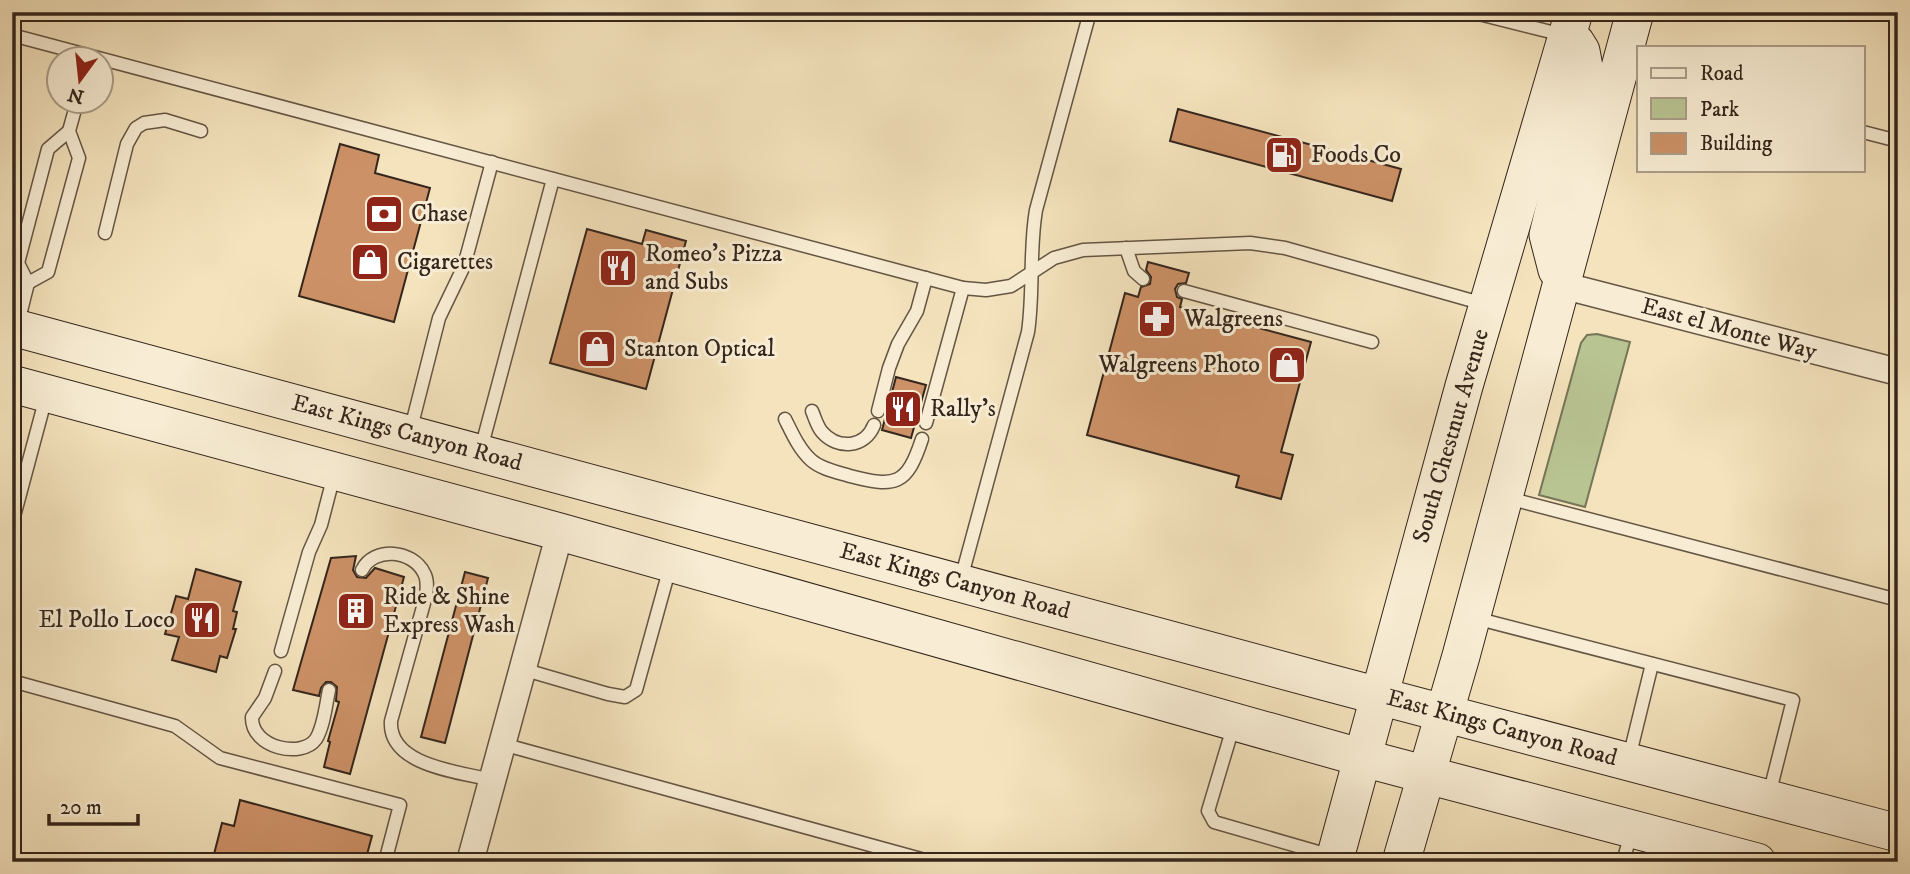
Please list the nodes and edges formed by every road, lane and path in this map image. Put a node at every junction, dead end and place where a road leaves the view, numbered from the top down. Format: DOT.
graph roads {
  1 [pos="1090,12"];
  2 [pos="1471,12"];
  3 [pos="1635,12"];
  4 [pos="1487,14"];
  5 [pos="1571,24"];
  6 [pos="12,35"];
  7 [pos="50,46"];
  8 [pos="116,64"];
  9 [pos="73,116"];
  10 [pos="69,131"];
  11 [pos="201,131"];
  12 [pos="1864,132"];
  13 [pos="1898,141"];
  14 [pos="492,162"];
  15 [pos="553,179"];
  16 [pos="105,233"];
  17 [pos="1126,248"];
  18 [pos="1033,273"];
  19 [pos="926,278"];
  20 [pos="1143,279"];
  21 [pos="28,283"];
  22 [pos="1561,285"];
  23 [pos="964,288"];
  24 [pos="1184,291"];
  25 [pos="1487,305"];
  26 [pos="14,328"];
  27 [pos="1372,342"];
  28 [pos="1898,372"];
  29 [pos="12,384"];
  30 [pos="47,393"];
  31 [pos="812,411"];
  32 [pos="878,411"];
  33 [pos="785,419"];
  34 [pos="926,423"];
  35 [pos="874,425"];
  36 [pos="410,434"];
  37 [pos="922,439"];
  38 [pos="480,453"];
  39 [pos="335,471"];
  40 [pos="1504,497"];
  41 [pos="12,524"];
  42 [pos="560,532"];
  43 [pos="671,563"];
  44 [pos="362,570"];
  45 [pos="960,583"];
  46 [pos="1898,600"];
  47 [pos="1471,617"];
  48 [pos="281,651"];
  49 [pos="1652,664"];
  50 [pos="522,669"];
  51 [pos="275,671"];
  52 [pos="12,681"];
  53 [pos="329,690"];
  54 [pos="1381,696"];
  55 [pos="1444,713"];
  56 [pos="1234,722"];
  57 [pos="502,744"];
  58 [pos="1363,758"];
  59 [pos="1628,761"];
  60 [pos="1426,775"];
  61 [pos="492,780"];
  62 [pos="1768,799"];
  63 [pos="1898,833"];
  64 [pos="1628,845"];
  65 [pos="1335,860"];
  66 [pos="384,862"];
  67 [pos="470,862"];
  68 [pos="932,862"];
  69 [pos="1401,862"];
  70 [pos="1758,862"];
  1 -- 18 [label="lane"];
  2 -- 4 [label="lane"];
  3 -- 22 [label="main road"];
  4 -- 5 [label="lane"];
  5 -- 22 [label="main road"];
  5 -- 25 [label="main road, South Chestnut Avenue"];
  6 -- 7 [label="lane"];
  8 -- 14 [label="lane"];
  9 -- 10 [label="lane"];
  10 -- 21 [label="lane"];
  10 -- 21 [label="lane"];
  11 -- 16 [label="lane"];
  12 -- 13 [label="lane"];
  14 -- 15 [label="lane"];
  14 -- 36 [label="lane"];
  15 -- 19 [label="lane"];
  15 -- 38 [label="lane"];
  17 -- 18 [label="lane"];
  17 -- 20 [label="lane"];
  17 -- 25 [label="lane"];
  18 -- 23 [label="lane"];
  18 -- 45 [label="lane"];
  19 -- 23 [label="lane"];
  19 -- 32 [label="lane"];
  21 -- 26 [label="lane"];
  22 -- 28 [label="street, East el Monte Way"];
  22 -- 40 [label="main road"];
  23 -- 34 [label="lane"];
  24 -- 27 [label="lane"];
  25 -- 54 [label="main road, South Chestnut Avenue"];
  26 -- 36 [label="main road, East Kings Canyon Road"];
  29 -- 30 [label="main road"];
  30 -- 39 [label="main road"];
  30 -- 41 [label="lane"];
  31 -- 35 [label="lane"];
  33 -- 37 [label="lane"];
  36 -- 38 [label="main road, East Kings Canyon Road"];
  38 -- 45 [label="main road, East Kings Canyon Road"];
  39 -- 42 [label="main road"];
  39 -- 48 [label="lane"];
  40 -- 46 [label="lane"];
  40 -- 47 [label="main road"];
  42 -- 43 [label="main road"];
  42 -- 50 [label="street"];
  43 -- 50 [label="lane"];
  43 -- 56 [label="main road"];
  44 -- 61 [label="lane"];
  45 -- 54 [label="main road, East Kings Canyon Road"];
  47 -- 49 [label="lane"];
  47 -- 55 [label="main road"];
  49 -- 59 [label="lane"];
  49 -- 62 [label="lane"];
  50 -- 57 [label="street"];
  51 -- 53 [label="lane"];
  52 -- 66 [label="lane"];
  54 -- 55 [label="main road, East Kings Canyon Road"];
  54 -- 58 [label="main road, South Chestnut Avenue"];
  55 -- 59 [label="main road, East Kings Canyon Road"];
  55 -- 60 [label="main road"];
  56 -- 58 [label="main road"];
  56 -- 65 [label="lane"];
  57 -- 61 [label="street"];
  57 -- 68 [label="lane"];
  58 -- 60 [label="main road"];
  58 -- 65 [label="main road, South Chestnut Avenue"];
  59 -- 62 [label="main road, East Kings Canyon Road"];
  60 -- 64 [label="main road"];
  60 -- 69 [label="main road"];
  61 -- 67 [label="street"];
  62 -- 63 [label="main road, East Kings Canyon Road"];
  64 -- 70 [label="main road"];
}
